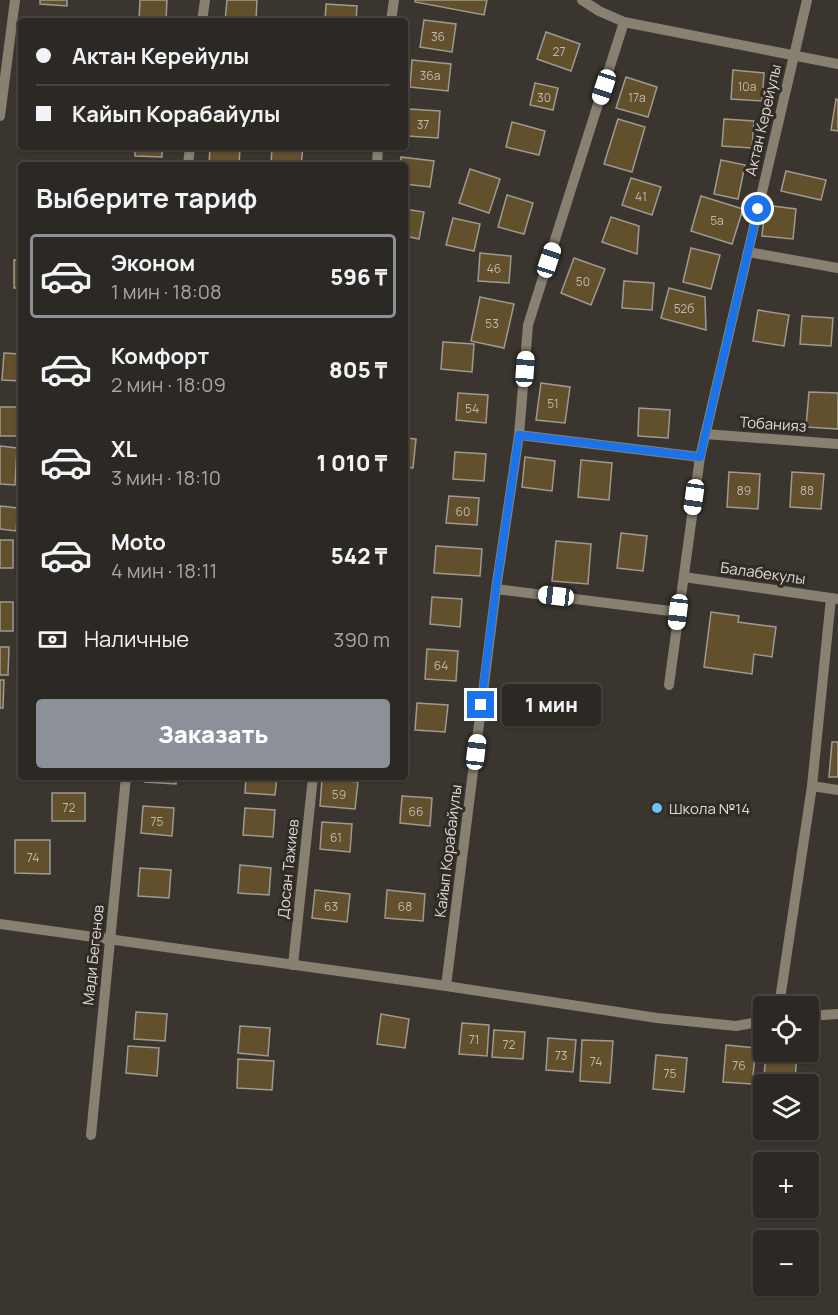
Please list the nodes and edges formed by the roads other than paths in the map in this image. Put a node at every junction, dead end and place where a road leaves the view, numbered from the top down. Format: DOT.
graph roads {
  1 [pos="15,0"];
  2 [pos="205,0"];
  3 [pos="394,0"];
  4 [pos="582,0"];
  5 [pos="807,0"];
  6 [pos="202,18"];
  7 [pos="392,18"];
  8 [pos="624,22"];
  9 [pos="793,57"];
  10 [pos="838,64"];
  11 [pos="0,116"];
  12 [pos="748,252"];
  13 [pos="838,268"];
  14 [pos="705,434"];
  15 [pos="519,435"];
  16 [pos="838,444"];
  17 [pos="700,457"];
  18 [pos="684,577"];
  19 [pos="496,588"];
  20 [pos="834,598"];
  21 [pos="678,612"];
  22 [pos="669,685"];
  23 [pos="126,780"];
  24 [pos="313,780"];
  25 [pos="812,786"];
  26 [pos="838,790"];
  27 [pos="0,924"];
  28 [pos="109,939"];
  29 [pos="293,965"];
  30 [pos="447,986"];
  31 [pos="780,996"];
  32 [pos="838,1014"];
  33 [pos="819,1015"];
  34 [pos="753,1023"];
  35 [pos="91,1135"];
  1 -- 11 [label="street"];
  2 -- 6 [label="street"];
  3 -- 7 [label="street"];
  4 -- 8 [label="street"];
  5 -- 9 [label="street, Актан Керейулы"];
  8 -- 9 [label="street"];
  8 -- 15 [label="street, Кайып Корабайулы"];
  9 -- 10 [label="street"];
  9 -- 12 [label="street, Актан Керейулы"];
  12 -- 13 [label="street"];
  12 -- 14 [label="street, Актан Керейулы"];
  14 -- 16 [label="street, Тобанияз"];
  14 -- 17 [label="street, Актан Керейулы"];
  15 -- 17 [label="street"];
  15 -- 19 [label="street, Кайып Корабайулы"];
  17 -- 18 [label="street, Актан Керейулы"];
  18 -- 20 [label="street, Балабекулы"];
  18 -- 21 [label="street, Актан Керейулы"];
  19 -- 21 [label="street"];
  19 -- 30 [label="street, Кайып Корабайулы"];
  20 -- 25 [label="street"];
  21 -- 22 [label="street, Актан Керейулы"];
  23 -- 28 [label="street, Мади Бегенов"];
  24 -- 29 [label="street, Досан Тажиев"];
  25 -- 26 [label="street"];
  25 -- 31 [label="street"];
  27 -- 28 [label="street"];
  28 -- 29 [label="street"];
  28 -- 35 [label="street, Мади Бегенов"];
  29 -- 30 [label="street"];
  30 -- 34 [label="street"];
  32 -- 33 [label="street"];
}
